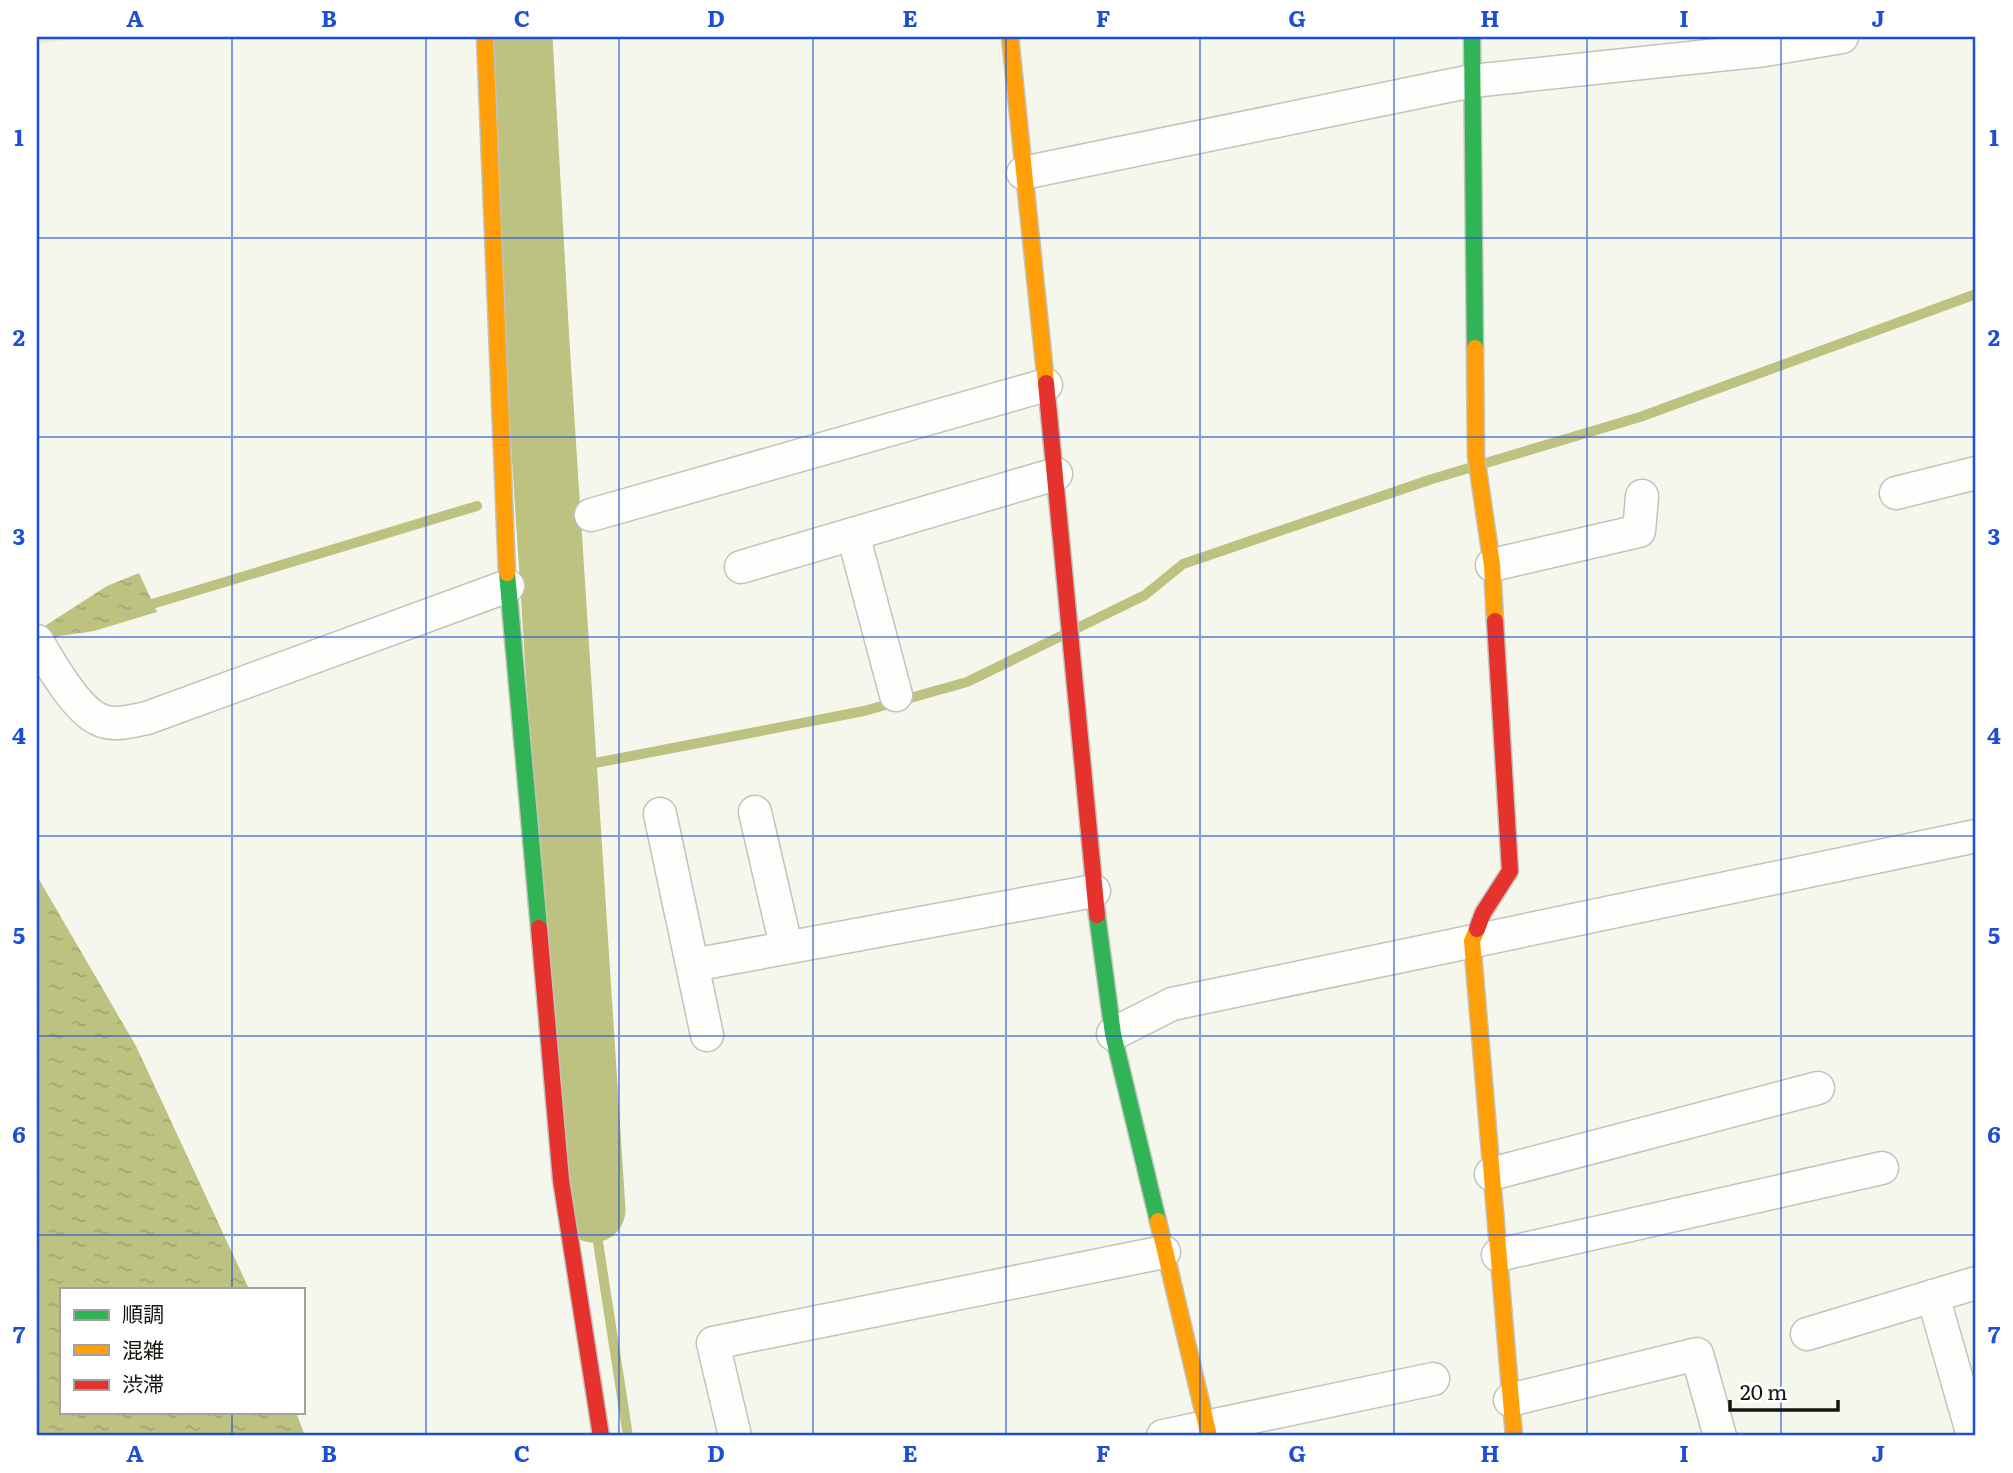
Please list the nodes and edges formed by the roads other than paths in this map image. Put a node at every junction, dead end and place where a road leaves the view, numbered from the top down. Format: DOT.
graph roads {
  1 [pos="485,37"];
  2 [pos="1010,37"];
  3 [pos="1472,37"];
  4 [pos="1842,37"];
  5 [pos="1472,81"];
  6 [pos="1023,173"];
  7 [pos="1046,385"];
  8 [pos="1976,473"];
  9 [pos="1056,474"];
  10 [pos="1896,493"];
  11 [pos="1642,496"];
  12 [pos="592,515"];
  13 [pos="853,534"];
  14 [pos="1492,565"];
  15 [pos="741,567"];
  16 [pos="508,586"];
  17 [pos="40,648"];
  18 [pos="896,695"];
  19 [pos="755,812"];
  20 [pos="660,814"];
  21 [pos="1976,836"];
  22 [pos="1094,891"];
  23 [pos="1472,941"];
  24 [pos="786,946"];
  25 [pos="694,965"];
  26 [pos="1114,1034"];
  27 [pos="707,1035"];
  28 [pos="1818,1088"];
  29 [pos="1882,1168"];
  30 [pos="1491,1174"];
  31 [pos="1164,1252"];
  32 [pos="1498,1255"];
  33 [pos="1976,1283"];
  34 [pos="1933,1296"];
  35 [pos="1807,1334"];
  36 [pos="1433,1379"];
  37 [pos="1510,1400"];
  38 [pos="1208,1432"];
  39 [pos="1968,1433"];
  40 [pos="601,1436"];
  41 [pos="735,1436"];
  42 [pos="1163,1436"];
  43 [pos="1514,1436"];
  44 [pos="1720,1436"];
  1 -- 16 [label="street"];
  2 -- 6 [label="street"];
  3 -- 5 [label="street"];
  4 -- 5 [label="street"];
  5 -- 6 [label="street"];
  5 -- 14 [label="street"];
  6 -- 7 [label="street"];
  7 -- 9 [label="street"];
  7 -- 12 [label="street"];
  8 -- 10 [label="street"];
  9 -- 13 [label="street"];
  9 -- 22 [label="street"];
  11 -- 14 [label="street"];
  13 -- 15 [label="street"];
  13 -- 18 [label="street"];
  14 -- 23 [label="street"];
  16 -- 17 [label="street"];
  16 -- 40 [label="street"];
  19 -- 24 [label="street"];
  20 -- 25 [label="street"];
  21 -- 23 [label="street"];
  22 -- 24 [label="street"];
  22 -- 26 [label="street"];
  23 -- 26 [label="street"];
  23 -- 30 [label="street"];
  24 -- 25 [label="street"];
  25 -- 27 [label="street"];
  26 -- 31 [label="street"];
  28 -- 30 [label="street"];
  29 -- 32 [label="street"];
  30 -- 32 [label="street"];
  31 -- 38 [label="street"];
  31 -- 41 [label="street"];
  32 -- 37 [label="street"];
  33 -- 34 [label="street"];
  34 -- 35 [label="street"];
  34 -- 39 [label="street"];
  36 -- 38 [label="street"];
  37 -- 43 [label="street"];
  37 -- 44 [label="street"];
  38 -- 42 [label="street"];
}
